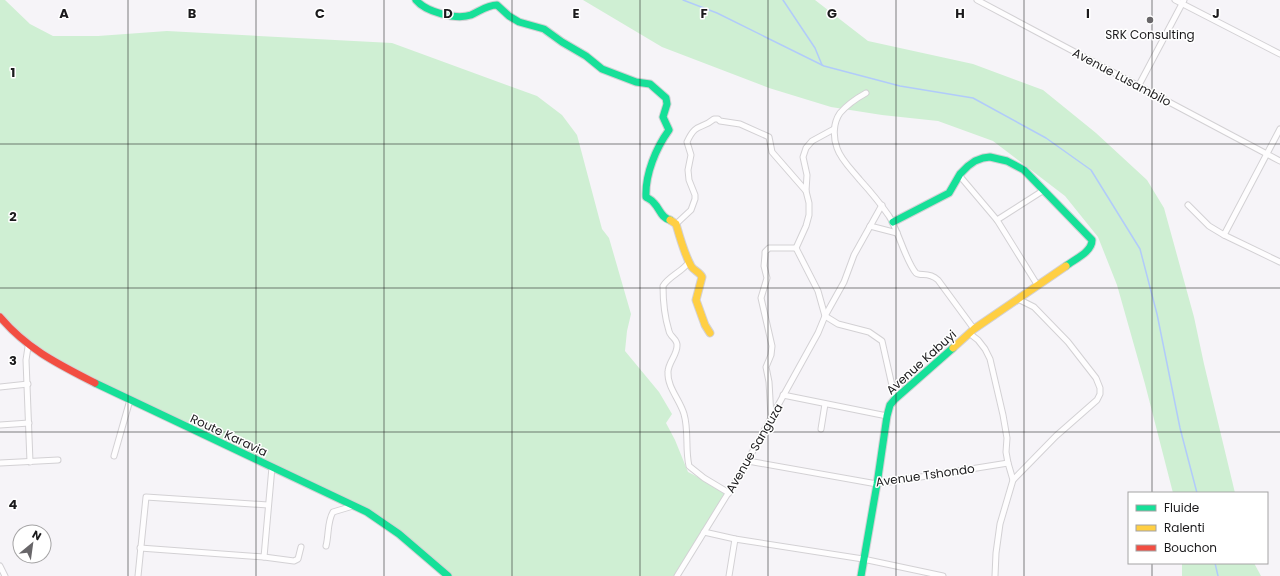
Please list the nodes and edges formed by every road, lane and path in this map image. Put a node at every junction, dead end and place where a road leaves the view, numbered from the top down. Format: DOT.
graph roads {
  1 [pos="416,0"];
  2 [pos="977,0"];
  3 [pos="1175,0"];
  4 [pos="1183,2"];
  5 [pos="1280,54"];
  6 [pos="1138,85"];
  7 [pos="866,92"];
  8 [pos="834,129"];
  9 [pos="1280,129"];
  10 [pos="1267,155"];
  11 [pos="1280,161"];
  12 [pos="959,175"];
  13 [pos="1044,190"];
  14 [pos="806,191"];
  15 [pos="882,205"];
  16 [pos="1188,205"];
  17 [pos="997,220"];
  18 [pos="893,222"];
  19 [pos="676,224"];
  20 [pos="870,226"];
  21 [pos="897,233"];
  22 [pos="1224,235"];
  23 [pos="796,248"];
  24 [pos="689,262"];
  25 [pos="1280,262"];
  26 [pos="1038,286"];
  27 [pos="1018,299"];
  28 [pos="825,316"];
  29 [pos="0,318"];
  30 [pos="972,331"];
  31 [pos="710,333"];
  32 [pos="28,347"];
  33 [pos="28,384"];
  34 [pos="0,387"];
  35 [pos="783,395"];
  36 [pos="895,399"];
  37 [pos="130,400"];
  38 [pos="825,404"];
  39 [pos="887,416"];
  40 [pos="772,418"];
  41 [pos="29,423"];
  42 [pos="0,425"];
  43 [pos="821,429"];
  44 [pos="114,456"];
  45 [pos="58,460"];
  46 [pos="748,460"];
  47 [pos="30,462"];
  48 [pos="0,463"];
  49 [pos="1008,463"];
  50 [pos="272,467"];
  51 [pos="1013,480"];
  52 [pos="877,484"];
  53 [pos="729,493"];
  54 [pos="268,505"];
  55 [pos="353,506"];
  56 [pos="704,532"];
  57 [pos="735,539"];
  58 [pos="326,546"];
  59 [pos="301,547"];
  60 [pos="140,548"];
  61 [pos="264,557"];
  62 [pos="863,559"];
  63 [pos="0,566"];
  64 [pos="5,576"];
  65 [pos="138,576"];
  66 [pos="448,576"];
  67 [pos="677,576"];
  68 [pos="729,576"];
  69 [pos="861,576"];
  70 [pos="943,576"];
  71 [pos="995,576"];
  1 -- 19 [label="street"];
  2 -- 6 [label="street, Avenue Lusambilo"];
  3 -- 4 [label="street"];
  4 -- 5 [label="street"];
  4 -- 6 [label="street"];
  6 -- 10 [label="street, Avenue Lusambilo"];
  7 -- 8 [label="street"];
  8 -- 14 [label="street"];
  8 -- 15 [label="street"];
  9 -- 10 [label="street"];
  10 -- 11 [label="street, Avenue Lusambilo"];
  10 -- 22 [label="street"];
  12 -- 13 [label="street"];
  12 -- 17 [label="street"];
  12 -- 18 [label="street"];
  13 -- 17 [label="street"];
  13 -- 26 [label="street, Avenue Kabuyi"];
  14 -- 19 [label="street"];
  14 -- 23 [label="street"];
  15 -- 18 [label="street"];
  15 -- 20 [label="street, Avenue Sanguza"];
  16 -- 22 [label="street"];
  17 -- 26 [label="street"];
  18 -- 21 [label="street"];
  19 -- 24 [label="street"];
  20 -- 21 [label="street"];
  20 -- 28 [label="street, Avenue Sanguza"];
  21 -- 30 [label="street"];
  22 -- 25 [label="street"];
  23 -- 28 [label="street"];
  23 -- 40 [label="street"];
  24 -- 31 [label="street"];
  24 -- 53 [label="street"];
  26 -- 27 [label="street, Avenue Kabuyi"];
  27 -- 30 [label="street, Avenue Kabuyi"];
  27 -- 51 [label="street"];
  28 -- 35 [label="street, Avenue Sanguza"];
  28 -- 36 [label="street"];
  29 -- 32 [label="street, Route Karavia"];
  30 -- 36 [label="street, Avenue Kabuyi"];
  30 -- 49 [label="street"];
  32 -- 33 [label="street"];
  32 -- 37 [label="street, Route Karavia"];
  33 -- 34 [label="street"];
  33 -- 41 [label="street"];
  35 -- 38 [label="street"];
  35 -- 40 [label="street, Avenue Sanguza"];
  36 -- 39 [label="street, Avenue Kabuyi"];
  37 -- 44 [label="street"];
  37 -- 50 [label="street, Route Karavia"];
  38 -- 39 [label="street"];
  38 -- 43 [label="street"];
  39 -- 52 [label="street, Avenue Kabuyi"];
  40 -- 46 [label="street, Avenue Sanguza"];
  41 -- 42 [label="street"];
  41 -- 47 [label="street"];
  45 -- 47 [label="street"];
  46 -- 52 [label="street, Avenue Tshondo"];
  46 -- 53 [label="street, Avenue Sanguza"];
  47 -- 48 [label="street"];
  49 -- 51 [label="street"];
  49 -- 52 [label="street, Avenue Tshondo"];
  50 -- 54 [label="street"];
  50 -- 55 [label="street, Route Karavia"];
  51 -- 71 [label="street"];
  52 -- 62 [label="street, Avenue Kabuyi"];
  53 -- 56 [label="street, Avenue Sanguza"];
  54 -- 60 [label="street"];
  54 -- 61 [label="street"];
  55 -- 58 [label="street"];
  55 -- 66 [label="street, Route Karavia"];
  56 -- 57 [label="street"];
  56 -- 67 [label="street, Avenue Sanguza"];
  57 -- 62 [label="street"];
  57 -- 68 [label="street"];
  59 -- 61 [label="street"];
  60 -- 61 [label="street"];
  60 -- 65 [label="street"];
  62 -- 69 [label="street, Avenue Kabuyi"];
  62 -- 70 [label="street"];
  63 -- 64 [label="street"];
}
